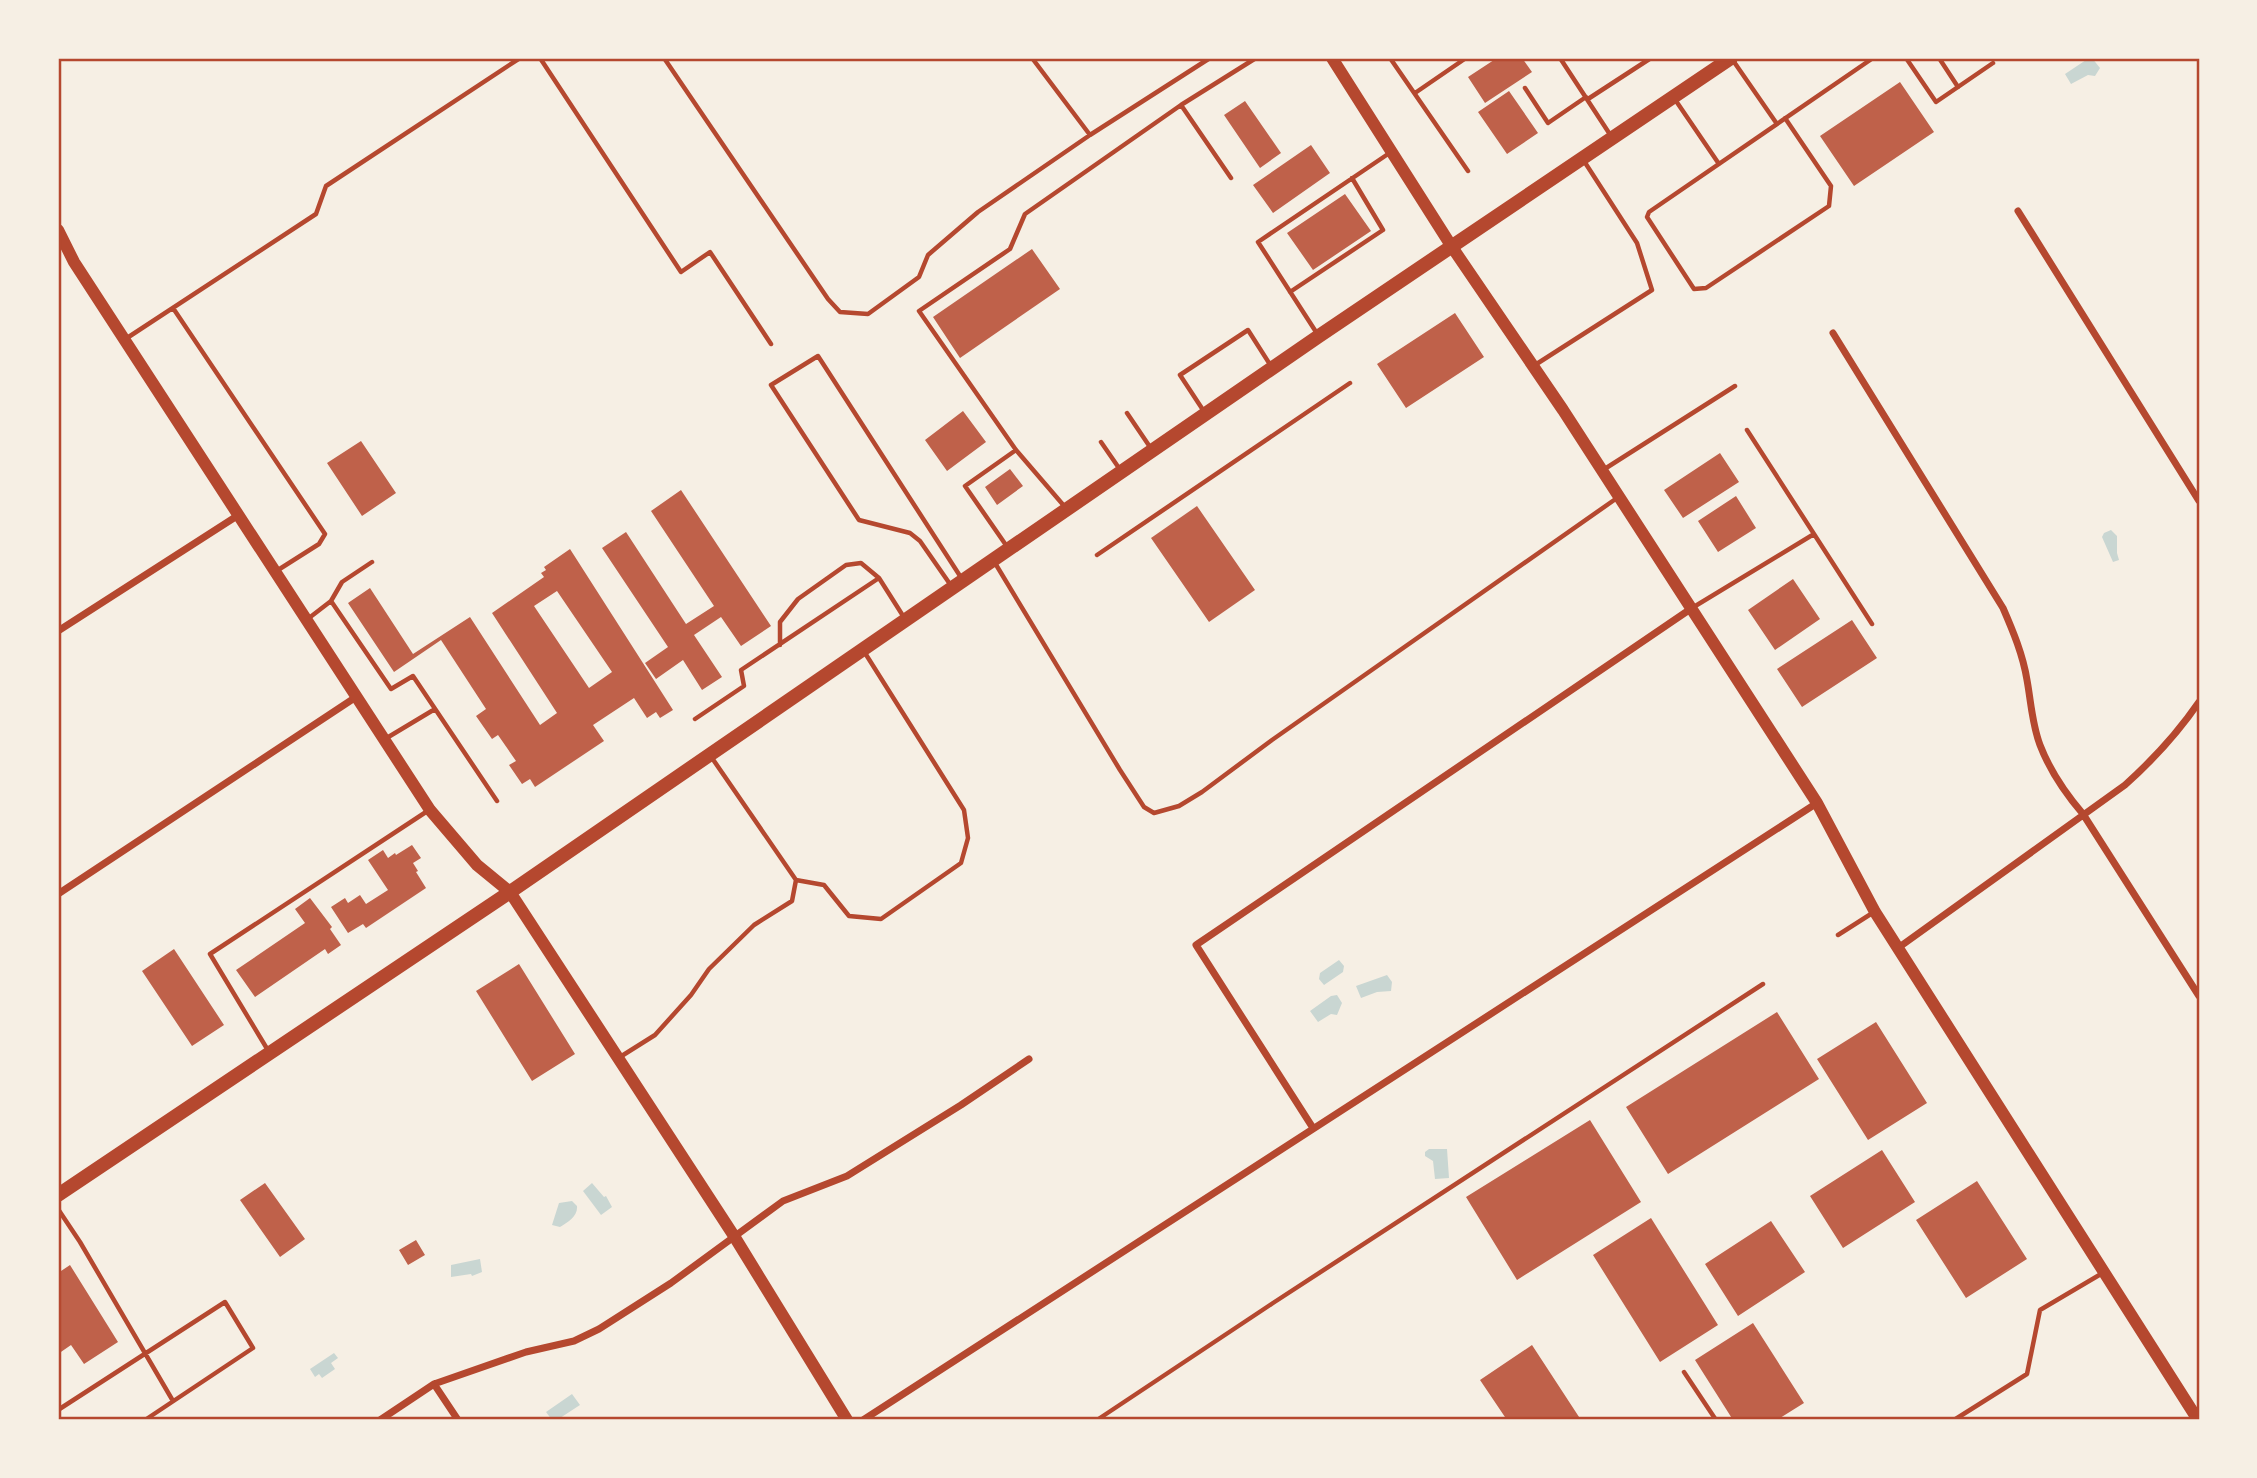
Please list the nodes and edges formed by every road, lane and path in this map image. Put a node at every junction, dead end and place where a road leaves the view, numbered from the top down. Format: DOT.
graph roads {
  1 [pos="520,58"];
  2 [pos="540,58"];
  3 [pos="664,58"];
  4 [pos="1032,58"];
  5 [pos="1210,58"];
  6 [pos="1256,58"];
  7 [pos="1332,58"];
  8 [pos="1390,58"];
  9 [pos="1466,58"];
  10 [pos="1560,58"];
  11 [pos="1651,58"];
  12 [pos="1731,58"];
  13 [pos="1873,58"];
  14 [pos="1906,58"];
  15 [pos="1939,58"];
  16 [pos="1993,63"];
  17 [pos="1958,86"];
  18 [pos="1525,88"];
  19 [pos="1414,93"];
  20 [pos="1673,96"];
  21 [pos="1587,98"];
  22 [pos="1181,105"];
  23 [pos="1786,118"];
  24 [pos="1777,124"];
  25 [pos="1090,135"];
  26 [pos="1612,137"];
  27 [pos="1392,151"];
  28 [pos="1581,158"];
  29 [pos="1718,164"];
  30 [pos="1468,171"];
  31 [pos="1231,178"];
  32 [pos="1352,178"];
  33 [pos="2018,211"];
  34 [pos="58,230"];
  35 [pos="1452,247"];
  36 [pos="1290,292"];
  37 [pos="173,307"];
  38 [pos="1833,333"];
  39 [pos="1319,335"];
  40 [pos="124,340"];
  41 [pos="771,344"];
  42 [pos="1533,366"];
  43 [pos="1272,368"];
  44 [pos="1350,383"];
  45 [pos="1735,386"];
  46 [pos="1127,412"];
  47 [pos="1205,414"];
  48 [pos="1747,430"];
  49 [pos="1101,443"];
  50 [pos="1016,450"];
  51 [pos="1152,450"];
  52 [pos="1121,471"];
  53 [pos="1602,471"];
  54 [pos="1618,497"];
  55 [pos="2199,501"];
  56 [pos="1067,509"];
  57 [pos="237,516"];
  58 [pos="1814,534"];
  59 [pos="1008,549"];
  60 [pos="1097,555"];
  61 [pos="993,559"];
  62 [pos="372,562"];
  63 [pos="275,572"];
  64 [pos="879,578"];
  65 [pos="958,584"];
  66 [pos="331,601"];
  67 [pos="1692,608"];
  68 [pos="905,620"];
  69 [pos="306,621"];
  70 [pos="1872,624"];
  71 [pos="58,631"];
  72 [pos="780,645"];
  73 [pos="863,649"];
  74 [pos="356,697"];
  75 [pos="2199,702"];
  76 [pos="435,709"];
  77 [pos="695,719"];
  78 [pos="383,739"];
  79 [pos="710,755"];
  80 [pos="497,801"];
  81 [pos="1817,803"];
  82 [pos="430,810"];
  83 [pos="2083,814"];
  84 [pos="796,880"];
  85 [pos="510,892"];
  86 [pos="58,894"];
  87 [pos="1875,912"];
  88 [pos="1838,936"];
  89 [pos="1898,948"];
  90 [pos="1763,984"];
  91 [pos="2199,996"];
  92 [pos="270,1053"];
  93 [pos="619,1058"];
  94 [pos="1029,1059"];
  95 [pos="1313,1128"];
  96 [pos="58,1195"];
  97 [pos="58,1209"];
  98 [pos="734,1236"];
  99 [pos="2104,1272"];
  100 [pos="145,1352"];
  101 [pos="1684,1372"];
  102 [pos="434,1384"];
  103 [pos="173,1401"];
  104 [pos="58,1410"];
  105 [pos="145,1420"];
  106 [pos="380,1420"];
  107 [pos="458,1420"];
  108 [pos="847,1420"];
  109 [pos="863,1420"];
  110 [pos="1097,1420"];
  111 [pos="1716,1420"];
  112 [pos="1954,1420"];
  113 [pos="2198,1420"];
  1 -- 37 [label="lane"];
  2 -- 41 [label="lane"];
  3 -- 25 [label="lane"];
  4 -- 25 [label="lane"];
  5 -- 25 [label="lane"];
  6 -- 22 [label="lane"];
  7 -- 27 [label="street"];
  8 -- 19 [label="lane"];
  9 -- 19 [label="lane"];
  10 -- 21 [label="lane"];
  11 -- 21 [label="lane"];
  12 -- 20 [label="main road"];
  12 -- 24 [label="lane"];
  13 -- 23 [label="lane"];
  14 -- 17 [label="lane"];
  15 -- 17 [label="lane"];
  16 -- 17 [label="lane"];
  18 -- 21 [label="lane"];
  19 -- 30 [label="lane"];
  20 -- 26 [label="main road"];
  20 -- 29 [label="lane"];
  21 -- 26 [label="lane"];
  22 -- 31 [label="lane"];
  22 -- 50 [label="lane"];
  23 -- 24 [label="lane"];
  23 -- 29 [label="lane"];
  24 -- 29 [label="lane"];
  26 -- 28 [label="main road"];
  27 -- 32 [label="lane"];
  27 -- 35 [label="street"];
  28 -- 35 [label="main road"];
  28 -- 42 [label="lane"];
  32 -- 36 [label="lane"];
  32 -- 36 [label="lane"];
  33 -- 55 [label="street"];
  34 -- 40 [label="street"];
  35 -- 39 [label="main road"];
  35 -- 42 [label="street"];
  36 -- 39 [label="lane"];
  37 -- 40 [label="lane"];
  37 -- 63 [label="lane"];
  38 -- 83 [label="street"];
  39 -- 43 [label="main road"];
  40 -- 57 [label="street"];
  42 -- 53 [label="street"];
  43 -- 47 [label="main road"];
  43 -- 47 [label="lane"];
  44 -- 60 [label="lane"];
  45 -- 53 [label="lane"];
  46 -- 51 [label="lane"];
  47 -- 51 [label="main road"];
  48 -- 58 [label="lane"];
  49 -- 52 [label="lane"];
  50 -- 56 [label="lane"];
  50 -- 59 [label="lane"];
  51 -- 52 [label="main road"];
  52 -- 56 [label="main road"];
  53 -- 54 [label="street"];
  54 -- 61 [label="lane"];
  54 -- 67 [label="street"];
  56 -- 59 [label="main road"];
  57 -- 63 [label="street"];
  57 -- 71 [label="street"];
  58 -- 67 [label="lane"];
  58 -- 70 [label="lane"];
  59 -- 61 [label="main road"];
  61 -- 65 [label="main road"];
  62 -- 66 [label="lane"];
  63 -- 69 [label="street"];
  64 -- 68 [label="lane"];
  64 -- 72 [label="lane"];
  64 -- 72 [label="lane"];
  65 -- 65 [label="lane"];
  65 -- 68 [label="main road"];
  66 -- 69 [label="lane"];
  66 -- 76 [label="lane"];
  67 -- 81 [label="street"];
  67 -- 95 [label="street"];
  68 -- 73 [label="main road"];
  69 -- 74 [label="street"];
  72 -- 77 [label="lane"];
  73 -- 79 [label="main road"];
  73 -- 84 [label="lane"];
  74 -- 78 [label="street"];
  74 -- 86 [label="street"];
  75 -- 83 [label="street"];
  76 -- 78 [label="lane"];
  76 -- 80 [label="lane"];
  78 -- 82 [label="street"];
  79 -- 84 [label="lane"];
  79 -- 85 [label="main road"];
  81 -- 87 [label="street"];
  81 -- 95 [label="street"];
  82 -- 85 [label="street"];
  82 -- 92 [label="lane"];
  83 -- 89 [label="street"];
  83 -- 91 [label="street"];
  84 -- 93 [label="lane"];
  85 -- 92 [label="main road"];
  85 -- 93 [label="street"];
  87 -- 88 [label="lane"];
  87 -- 89 [label="street"];
  89 -- 99 [label="street"];
  90 -- 110 [label="lane"];
  92 -- 96 [label="main road"];
  93 -- 98 [label="street"];
  94 -- 98 [label="street"];
  95 -- 109 [label="street"];
  97 -- 100 [label="lane"];
  98 -- 102 [label="street"];
  98 -- 108 [label="street"];
  99 -- 112 [label="lane"];
  99 -- 113 [label="street"];
  100 -- 103 [label="lane"];
  100 -- 103 [label="lane"];
  100 -- 104 [label="lane"];
  101 -- 111 [label="lane"];
  102 -- 106 [label="street"];
  102 -- 107 [label="street"];
  103 -- 105 [label="lane"];
}
